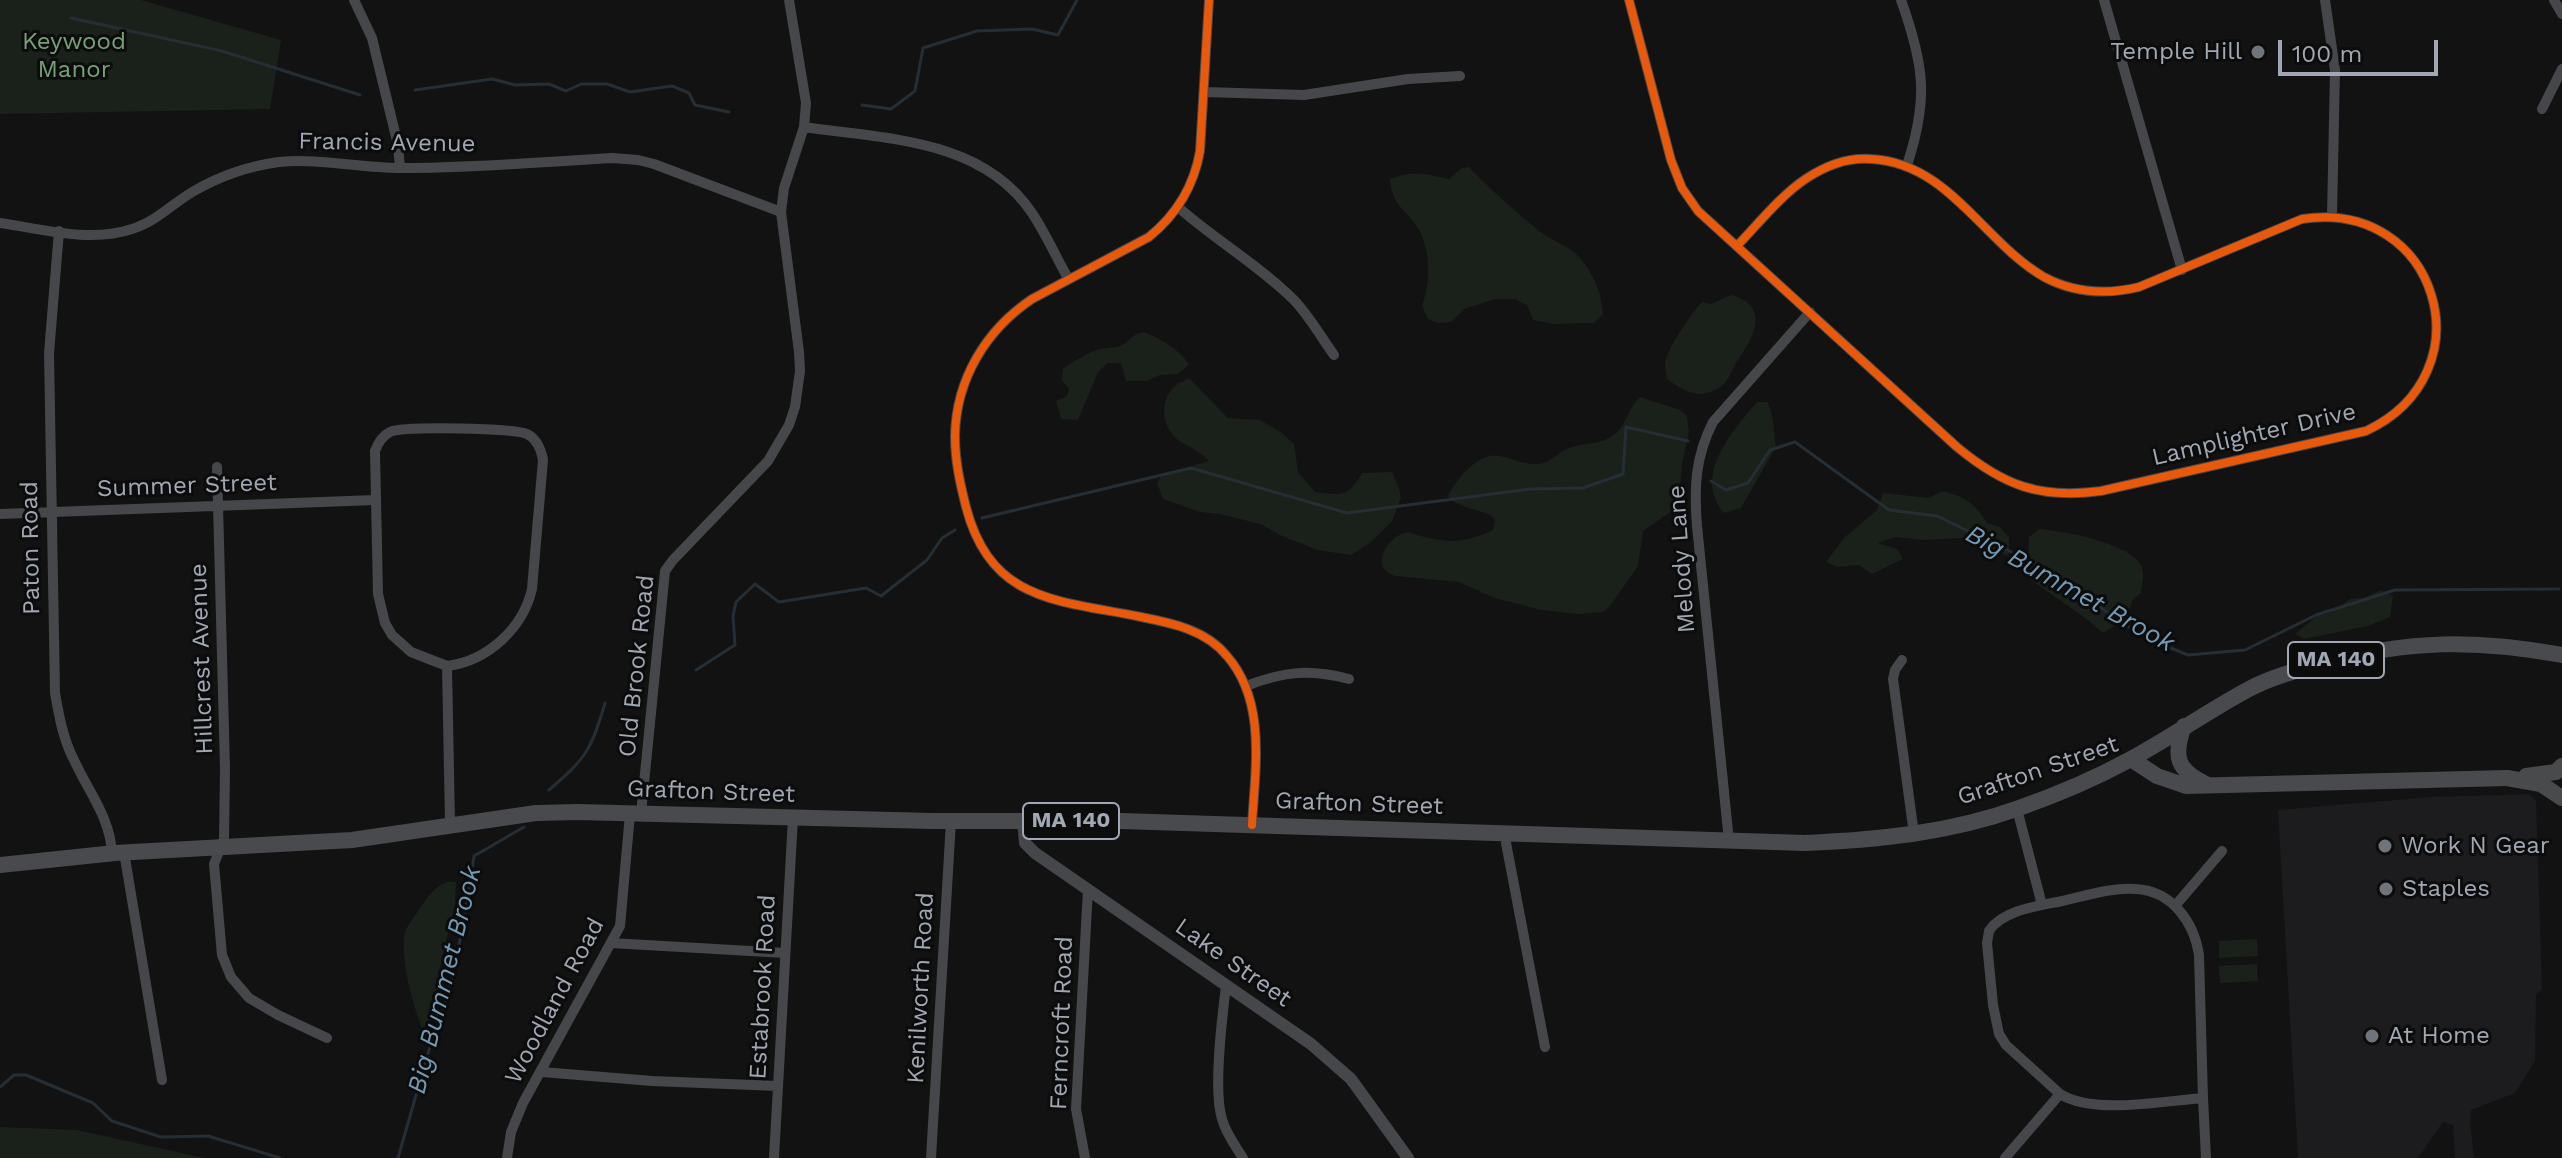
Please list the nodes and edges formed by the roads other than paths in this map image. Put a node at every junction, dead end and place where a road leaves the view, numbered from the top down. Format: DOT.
graph roads {
  1 [pos="354,0"];
  2 [pos="789,0"];
  3 [pos="1209,0"];
  4 [pos="1629,0"];
  5 [pos="1901,0"];
  6 [pos="2104,0"];
  7 [pos="2325,0"];
  8 [pos="2554,0"];
  9 [pos="2562,14"];
  10 [pos="2562,69"];
  11 [pos="1460,76"];
  12 [pos="1204,92"];
  13 [pos="2542,109"];
  14 [pos="804,127"];
  15 [pos="1907,165"];
  16 [pos="400,168"];
  17 [pos="1178,207"];
  18 [pos="781,212"];
  19 [pos="2332,217"];
  20 [pos="0,223"];
  21 [pos="59,231"];
  22 [pos="1737,246"];
  23 [pos="2182,270"];
  24 [pos="1068,278"];
  25 [pos="1810,312"];
  26 [pos="1334,355"];
  27 [pos="217,467"];
  28 [pos="375,500"];
  29 [pos="217,505"];
  30 [pos="50,511"];
  31 [pos="0,514"];
  32 [pos="2562,655"];
  33 [pos="1902,660"];
  34 [pos="447,666"];
  35 [pos="1349,679"];
  36 [pos="1246,686"];
  37 [pos="2184,726"];
  38 [pos="2131,759"];
  39 [pos="2562,766"];
  40 [pos="2507,778"];
  41 [pos="2209,786"];
  42 [pos="2562,798"];
  43 [pos="2017,809"];
  44 [pos="636,814"];
  45 [pos="793,818"];
  46 [pos="951,821"];
  47 [pos="1023,821"];
  48 [pos="450,824"];
  49 [pos="1252,825"];
  50 [pos="1507,833"];
  51 [pos="1914,834"];
  52 [pos="1729,841"];
  53 [pos="221,848"];
  54 [pos="2222,851"];
  55 [pos="118,853"];
  56 [pos="0,865"];
  57 [pos="1088,889"];
  58 [pos="2042,905"];
  59 [pos="2175,906"];
  60 [pos="611,943"];
  61 [pos="785,953"];
  62 [pos="1226,986"];
  63 [pos="327,1038"];
  64 [pos="1545,1047"];
  65 [pos="542,1072"];
  66 [pos="162,1080"];
  67 [pos="778,1086"];
  68 [pos="2060,1094"];
  69 [pos="2203,1098"];
  70 [pos="507,1158"];
  71 [pos="774,1158"];
  72 [pos="931,1158"];
  73 [pos="1085,1158"];
  74 [pos="1243,1158"];
  75 [pos="1408,1158"];
  76 [pos="2005,1158"];
  77 [pos="2206,1158"];
  1 -- 16 [label="street"];
  2 -- 14 [label="street, Old Brook Road"];
  3 -- 12 [label="street"];
  4 -- 22 [label="street, Lamplighter Drive"];
  5 -- 15 [label="street"];
  6 -- 23 [label="street"];
  7 -- 19 [label="street"];
  8 -- 9 [label="street"];
  10 -- 13 [label="street"];
  11 -- 12 [label="street"];
  12 -- 17 [label="street"];
  14 -- 18 [label="street, Old Brook Road"];
  14 -- 24 [label="street"];
  15 -- 22 [label="street, Lamplighter Drive"];
  15 -- 23 [label="street, Lamplighter Drive"];
  16 -- 18 [label="street, Francis Avenue"];
  16 -- 21 [label="street, Francis Avenue"];
  17 -- 24 [label="street"];
  17 -- 26 [label="street"];
  18 -- 44 [label="street, Old Brook Road"];
  19 -- 23 [label="street, Lamplighter Drive"];
  19 -- 25 [label="street, Lamplighter Drive"];
  20 -- 21 [label="street, Francis Avenue"];
  21 -- 30 [label="street, Paton Road"];
  22 -- 25 [label="street, Lamplighter Drive"];
  24 -- 36 [label="street"];
  25 -- 52 [label="street, Melody Lane"];
  27 -- 29 [label="street, Hillcrest Avenue"];
  28 -- 29 [label="street, Summer Street"];
  28 -- 34 [label="street"];
  28 -- 34 [label="street"];
  29 -- 30 [label="street, Summer Street"];
  29 -- 53 [label="street, Hillcrest Avenue"];
  30 -- 31 [label="street, Summer Street"];
  30 -- 55 [label="street, Paton Road"];
  32 -- 37 [label="main road, MA 140"];
  33 -- 51 [label="street"];
  34 -- 48 [label="street"];
  35 -- 36 [label="street"];
  36 -- 49 [label="street"];
  37 -- 38 [label="main road, MA 140"];
  37 -- 41 [label="main road"];
  38 -- 41 [label="main road, Grafton Street"];
  38 -- 43 [label="main road, Grafton Street / MA 140"];
  39 -- 40 [label="highway"];
  40 -- 41 [label="main road, Grafton Street"];
  40 -- 42 [label="highway"];
  43 -- 51 [label="main road, Grafton Street / MA 140"];
  43 -- 58 [label="street"];
  44 -- 45 [label="main road, Grafton Street / MA 140"];
  44 -- 48 [label="main road, Grafton Street / MA 140"];
  44 -- 60 [label="street, Woodland Road"];
  45 -- 46 [label="main road, Grafton Street / MA 140"];
  45 -- 61 [label="street, Estabrook Road"];
  46 -- 47 [label="main road, Grafton Street / MA 140"];
  46 -- 72 [label="street, Kenilworth Road"];
  47 -- 49 [label="main road, Grafton Street / MA 140"];
  47 -- 57 [label="street, Lake Street"];
  48 -- 53 [label="main road, Grafton Street / MA 140"];
  49 -- 50 [label="main road, Grafton Street / MA 140"];
  50 -- 52 [label="main road, Grafton Street / MA 140"];
  50 -- 64 [label="street"];
  51 -- 52 [label="main road, Grafton Street / MA 140"];
  53 -- 55 [label="main road, Grafton Street / MA 140"];
  53 -- 63 [label="street, Hillcrest Avenue"];
  54 -- 59 [label="street"];
  55 -- 56 [label="main road, Grafton Street / MA 140"];
  55 -- 66 [label="street, Paton Road"];
  57 -- 62 [label="street, Lake Street"];
  57 -- 73 [label="street, Ferncroft Road"];
  58 -- 59 [label="street"];
  58 -- 68 [label="street"];
  59 -- 69 [label="street"];
  60 -- 61 [label="street"];
  60 -- 65 [label="street, Woodland Road"];
  61 -- 67 [label="street, Estabrook Road"];
  62 -- 74 [label="street"];
  62 -- 75 [label="street, Lake Street"];
  65 -- 67 [label="street"];
  65 -- 70 [label="street, Woodland Road"];
  67 -- 71 [label="street, Estabrook Road"];
  68 -- 69 [label="street"];
  68 -- 76 [label="street"];
  69 -- 77 [label="street"];
}
